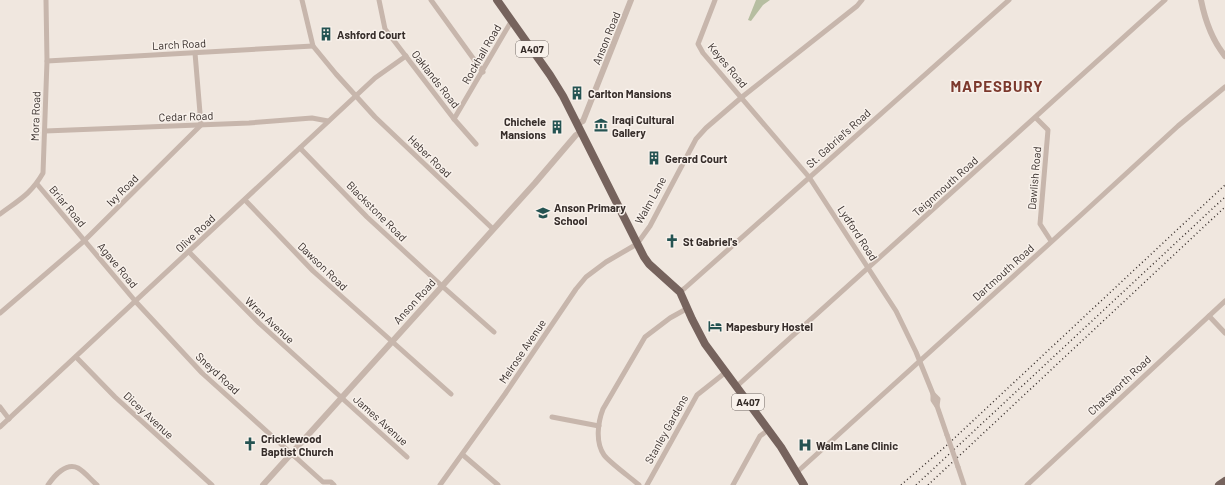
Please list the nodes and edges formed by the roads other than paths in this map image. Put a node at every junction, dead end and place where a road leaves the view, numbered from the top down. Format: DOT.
graph roads {
  1 [pos="46,0"];
  2 [pos="302,0"];
  3 [pos="379,0"];
  4 [pos="431,0"];
  5 [pos="497,0"];
  6 [pos="631,0"];
  7 [pos="715,0"];
  8 [pos="862,0"];
  9 [pos="1009,0"];
  10 [pos="1165,0"];
  11 [pos="1201,0"];
  12 [pos="512,20"];
  13 [pos="313,46"];
  14 [pos="195,53"];
  15 [pos="406,56"];
  16 [pos="1225,56"];
  17 [pos="47,61"];
  18 [pos="483,72"];
  19 [pos="1225,87"];
  20 [pos="356,95"];
  21 [pos="742,97"];
  22 [pos="1036,118"];
  23 [pos="454,119"];
  24 [pos="328,121"];
  25 [pos="201,125"];
  26 [pos="579,128"];
  27 [pos="45,131"];
  28 [pos="476,144"];
  29 [pos="300,148"];
  30 [pos="809,177"];
  31 [pos="37,184"];
  32 [pos="245,200"];
  33 [pos="0,214"];
  34 [pos="493,229"];
  35 [pos="84,241"];
  36 [pos="1051,241"];
  37 [pos="637,244"];
  38 [pos="189,252"];
  39 [pos="869,268"];
  40 [pos="442,286"];
  41 [pos="680,292"];
  42 [pos="1225,301"];
  43 [pos="136,302"];
  44 [pos="688,308"];
  45 [pos="0,313"];
  46 [pos="1209,316"];
  47 [pos="494,332"];
  48 [pos="1225,333"];
  49 [pos="391,342"];
  50 [pos="76,357"];
  51 [pos="920,362"];
  52 [pos="726,372"];
  53 [pos="737,386"];
  54 [pos="450,394"];
  55 [pos="341,398"];
  56 [pos="0,407"];
  57 [pos="552,417"];
  58 [pos="9,419"];
  59 [pos="598,426"];
  60 [pos="0,428"];
  61 [pos="768,430"];
  62 [pos="291,454"];
  63 [pos="463,455"];
  64 [pos="407,457"];
  65 [pos="796,473"];
  66 [pos="1225,481"];
  67 [pos="323,483"];
  68 [pos="48,485"];
  69 [pos="97,485"];
  70 [pos="212,485"];
  71 [pos="263,485"];
  72 [pos="334,485"];
  73 [pos="440,485"];
  74 [pos="498,485"];
  75 [pos="639,485"];
  76 [pos="647,485"];
  77 [pos="733,485"];
  78 [pos="804,485"];
  79 [pos="964,485"];
  80 [pos="1027,485"];
  81 [pos="1219,485"];
  1 -- 17 [label="street, Mora Road"];
  2 -- 13 [label="street"];
  3 -- 15 [label="street, Oaklands Road"];
  4 -- 18 [label="street"];
  5 -- 12 [label="main road, A407"];
  6 -- 26 [label="street, Anson Road"];
  7 -- 21 [label="street, Keyes Road"];
  8 -- 21 [label="street, Walm Lane"];
  9 -- 30 [label="street, St. Gabriel's Road"];
  10 -- 22 [label="street, Teignmouth Road"];
  11 -- 16 [label="street"];
  12 -- 18 [label="street, Rockhall Road"];
  12 -- 26 [label="main road, A407"];
  13 -- 14 [label="street, Larch Road"];
  13 -- 20 [label="street, Heber Road"];
  14 -- 17 [label="street, Larch Road"];
  14 -- 25 [label="street"];
  15 -- 20 [label="street, Olive Road"];
  15 -- 23 [label="street, Oaklands Road"];
  17 -- 27 [label="street, Mora Road"];
  18 -- 23 [label="street, Rockhall Road"];
  19 -- 36 [label="street, Dartmouth Road"];
  20 -- 24 [label="street, Olive Road"];
  20 -- 34 [label="street, Heber Road"];
  21 -- 30 [label="street, Lydford Road"];
  21 -- 37 [label="street, Walm Lane"];
  22 -- 36 [label="street, Dawlish Road"];
  22 -- 39 [label="street, Teignmouth Road"];
  23 -- 28 [label="street, Oaklands Road"];
  24 -- 25 [label="street, Cedar Road"];
  24 -- 29 [label="street, Olive Road"];
  25 -- 27 [label="street, Cedar Road"];
  25 -- 35 [label="street, Ivy Road"];
  26 -- 34 [label="street, Anson Road"];
  26 -- 37 [label="main road, A407"];
  27 -- 31 [label="street, Mora Road"];
  29 -- 32 [label="street, Olive Road"];
  29 -- 40 [label="street, Blackstone Road"];
  30 -- 39 [label="street, Lydford Road"];
  30 -- 41 [label="street, St. Gabriel's Road"];
  31 -- 33 [label="street, Mora Road"];
  31 -- 35 [label="street, Briar Road"];
  32 -- 38 [label="street, Olive Road"];
  32 -- 49 [label="street, Dawson Road"];
  34 -- 40 [label="street, Anson Road"];
  35 -- 43 [label="street, Agave Road"];
  35 -- 45 [label="street, Ivy Road"];
  36 -- 51 [label="street, Dartmouth Road"];
  37 -- 41 [label="main road, A407"];
  37 -- 63 [label="street, Melrose Avenue"];
  38 -- 43 [label="street, Olive Road"];
  38 -- 55 [label="street, Wren Avenue"];
  39 -- 51 [label="street, Lydford Road"];
  39 -- 53 [label="street, Teignmouth Road"];
  40 -- 47 [label="street, Blackstone Road"];
  40 -- 49 [label="street, Anson Road"];
  41 -- 44 [label="main road, A407"];
  42 -- 46 [label="street, Chatsworth Road"];
  43 -- 50 [label="street, Olive Road"];
  43 -- 62 [label="street, Sneyd Road"];
  44 -- 52 [label="main road, A407"];
  44 -- 59 [label="street"];
  46 -- 48 [label="street"];
  46 -- 80 [label="street, Chatsworth Road"];
  49 -- 54 [label="street, Dawson Road"];
  49 -- 55 [label="street, Anson Road"];
  50 -- 58 [label="street, Olive Road"];
  50 -- 70 [label="street, Dicey Avenue"];
  51 -- 65 [label="street, Dartmouth Road"];
  51 -- 79 [label="street, Lydford Road, bridge"];
  52 -- 53 [label="main road, A407"];
  52 -- 76 [label="street, Stanley Gardens"];
  53 -- 61 [label="main road, A407"];
  55 -- 62 [label="street, Anson Road"];
  55 -- 64 [label="street, James Avenue"];
  56 -- 58 [label="street"];
  57 -- 59 [label="street"];
  58 -- 60 [label="street, Olive Road"];
  59 -- 75 [label="street"];
  61 -- 65 [label="main road, A407"];
  61 -- 77 [label="street"];
  62 -- 67 [label="street, Sneyd Road"];
  62 -- 71 [label="street, Anson Road"];
  63 -- 73 [label="street, Melrose Avenue"];
  63 -- 74 [label="street"];
  65 -- 78 [label="main road, A407"];
  66 -- 81 [label="main road"];
  67 -- 72 [label="street"];
  68 -- 69 [label="street"];
}
